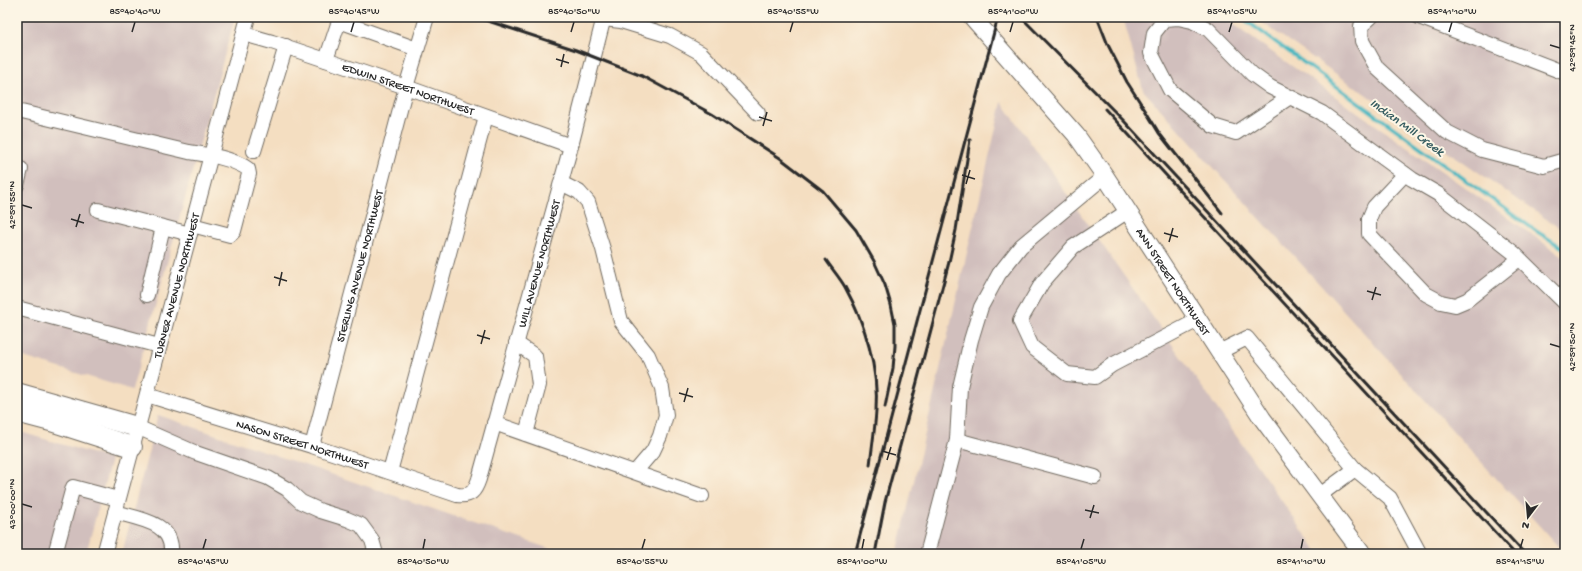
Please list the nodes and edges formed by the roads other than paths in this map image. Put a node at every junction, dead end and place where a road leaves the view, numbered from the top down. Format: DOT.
graph roads {
  1 [pos="248,17"];
  2 [pos="427,17"];
  3 [pos="972,17"];
  4 [pos="1371,17"];
  5 [pos="1419,17"];
  6 [pos="604,18"];
  7 [pos="339,19"];
  8 [pos="244,34"];
  9 [pos="286,46"];
  10 [pos="417,48"];
  11 [pos="326,60"];
  12 [pos="1565,73"];
  13 [pos="406,87"];
  14 [pos="1290,97"];
  15 [pos="17,111"];
  16 [pos="758,113"];
  17 [pos="486,116"];
  18 [pos="571,146"];
  19 [pos="254,151"];
  20 [pos="211,155"];
  21 [pos="1565,160"];
  22 [pos="21,169"];
  23 [pos="1405,174"];
  24 [pos="1105,176"];
  25 [pos="561,183"];
  26 [pos="17,184"];
  27 [pos="98,210"];
  28 [pos="1128,211"];
  29 [pos="163,227"];
  30 [pos="191,230"];
  31 [pos="1519,259"];
  32 [pos="147,295"];
  33 [pos="1565,303"];
  34 [pos="17,308"];
  35 [pos="1198,320"];
  36 [pos="516,343"];
  37 [pos="160,346"];
  38 [pos="1219,352"];
  39 [pos="17,393"];
  40 [pos="147,395"];
  41 [pos="17,412"];
  42 [pos="494,423"];
  43 [pos="137,427"];
  44 [pos="526,434"];
  45 [pos="958,440"];
  46 [pos="312,446"];
  47 [pos="132,447"];
  48 [pos="1355,469"];
  49 [pos="390,472"];
  50 [pos="635,472"];
  51 [pos="1095,477"];
  52 [pos="457,495"];
  53 [pos="1320,495"];
  54 [pos="702,496"];
  55 [pos="116,505"];
  56 [pos="55,554"];
  57 [pos="104,554"];
  58 [pos="171,554"];
  59 [pos="376,554"];
  60 [pos="927,554"];
  61 [pos="1363,554"];
  62 [pos="1420,554"];
  1 -- 8 [label="street, TURNER AVENUE NORTHWEST"];
  2 -- 10 [label="street, STERLING AVENUE NORTHWEST"];
  3 -- 24 [label="main road, ANN STREET NORTHWEST"];
  4 -- 21 [label="street"];
  5 -- 12 [label="street"];
  6 -- 16 [label="street"];
  6 -- 18 [label="street, WILL AVENUE NORTHWEST"];
  7 -- 10 [label="street"];
  7 -- 11 [label="street"];
  8 -- 9 [label="street, EDWIN STREET NORTHWEST"];
  8 -- 20 [label="street, TURNER AVENUE NORTHWEST"];
  9 -- 11 [label="street, EDWIN STREET NORTHWEST"];
  9 -- 19 [label="street"];
  10 -- 13 [label="street, STERLING AVENUE NORTHWEST"];
  11 -- 13 [label="street, EDWIN STREET NORTHWEST"];
  13 -- 17 [label="street, EDWIN STREET NORTHWEST"];
  13 -- 46 [label="street, STERLING AVENUE NORTHWEST"];
  14 -- 14 [label="street"];
  14 -- 23 [label="street"];
  15 -- 20 [label="street"];
  17 -- 18 [label="street, EDWIN STREET NORTHWEST"];
  17 -- 49 [label="street"];
  18 -- 25 [label="street, WILL AVENUE NORTHWEST"];
  20 -- 30 [label="street, TURNER AVENUE NORTHWEST"];
  20 -- 30 [label="street"];
  22 -- 26 [label="street"];
  23 -- 31 [label="street"];
  23 -- 31 [label="street"];
  24 -- 28 [label="main road, ANN STREET NORTHWEST"];
  24 -- 45 [label="street"];
  25 -- 36 [label="street, WILL AVENUE NORTHWEST"];
  25 -- 50 [label="street"];
  27 -- 29 [label="street"];
  28 -- 35 [label="main road, ANN STREET NORTHWEST"];
  28 -- 35 [label="street"];
  29 -- 30 [label="street"];
  29 -- 32 [label="street"];
  30 -- 37 [label="street, TURNER AVENUE NORTHWEST"];
  31 -- 33 [label="street"];
  34 -- 37 [label="street"];
  35 -- 38 [label="main road, ANN STREET NORTHWEST"];
  36 -- 42 [label="street, WILL AVENUE NORTHWEST"];
  36 -- 44 [label="street"];
  37 -- 40 [label="street, TURNER AVENUE NORTHWEST"];
  38 -- 48 [label="street"];
  38 -- 53 [label="main road, ANN STREET NORTHWEST"];
  39 -- 43 [label="highway"];
  40 -- 43 [label="street, TURNER AVENUE NORTHWEST"];
  40 -- 46 [label="street, NASON STREET NORTHWEST"];
  41 -- 47 [label="highway"];
  42 -- 44 [label="street"];
  42 -- 52 [label="street, WILL AVENUE NORTHWEST"];
  43 -- 47 [label="street, TURNER AVENUE NORTHWEST"];
  43 -- 59 [label="street"];
  44 -- 50 [label="street"];
  45 -- 51 [label="street"];
  45 -- 60 [label="street"];
  46 -- 49 [label="street, NASON STREET NORTHWEST"];
  47 -- 55 [label="street, TURNER AVENUE NORTHWEST"];
  48 -- 53 [label="street"];
  48 -- 62 [label="street"];
  49 -- 52 [label="street, NASON STREET NORTHWEST"];
  50 -- 54 [label="street"];
  53 -- 61 [label="main road, ANN STREET NORTHWEST"];
  55 -- 56 [label="street"];
  55 -- 57 [label="street, TURNER AVENUE NORTHWEST"];
  55 -- 58 [label="street"];
}
